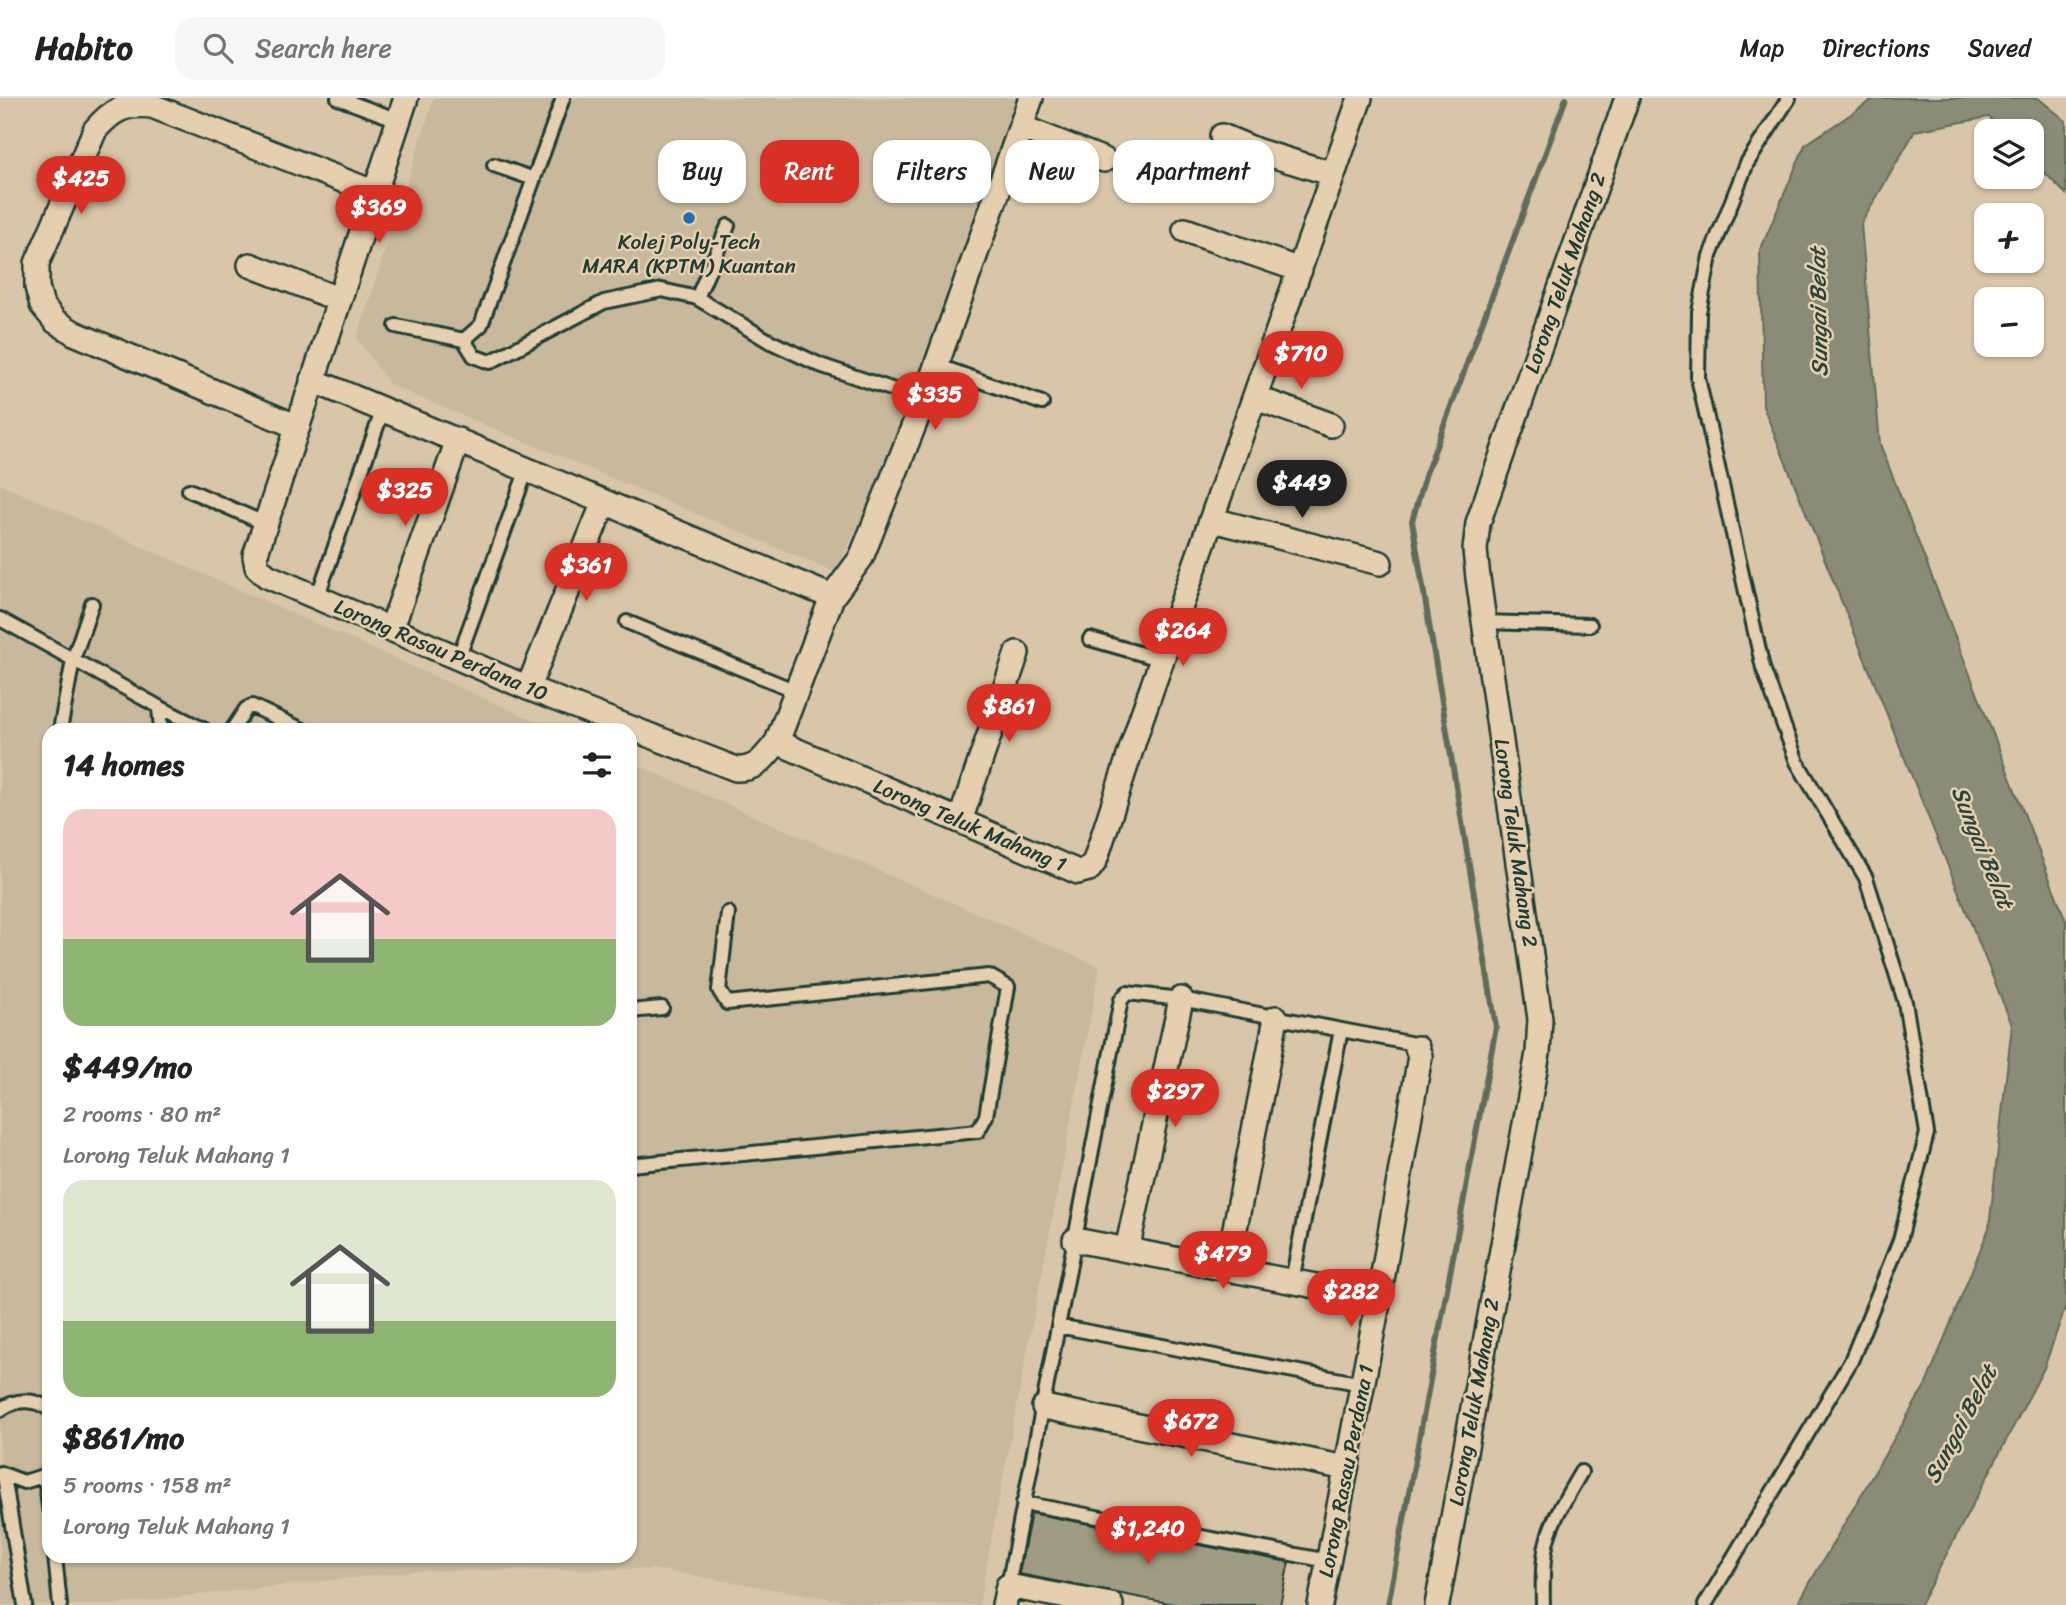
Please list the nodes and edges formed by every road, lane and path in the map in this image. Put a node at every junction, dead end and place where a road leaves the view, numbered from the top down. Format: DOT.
graph roads {
  1 [pos="338,98"];
  2 [pos="406,98"];
  3 [pos="563,98"];
  4 [pos="1031,98"];
  5 [pos="1360,98"];
  6 [pos="1627,98"];
  7 [pos="1789,98"];
  8 [pos="374,104"];
  9 [pos="398,120"];
  10 [pos="1021,127"];
  11 [pos="1222,136"];
  12 [pos="1104,160"];
  13 [pos="494,165"];
  14 [pos="1333,174"];
  15 [pos="534,179"];
  16 [pos="373,192"];
  17 [pos="728,226"];
  18 [pos="1185,230"];
  19 [pos="250,265"];
  20 [pos="1300,270"];
  21 [pos="697,298"];
  22 [pos="338,299"];
  23 [pos="396,326"];
  24 [pos="464,340"];
  25 [pos="936,365"];
  26 [pos="312,380"];
  27 [pos="1256,398"];
  28 [pos="924,400"];
  29 [pos="1041,403"];
  30 [pos="383,409"];
  31 [pos="1331,425"];
  32 [pos="298,427"];
  33 [pos="457,440"];
  34 [pos="527,469"];
  35 [pos="189,490"];
  36 [pos="604,502"];
  37 [pos="1213,520"];
  38 [pos="266,524"];
  39 [pos="1380,563"];
  40 [pos="832,597"];
  41 [pos="317,598"];
  42 [pos="92,604"];
  43 [pos="0,619"];
  44 [pos="627,622"];
  45 [pos="1484,622"];
  46 [pos="1591,625"];
  47 [pos="391,630"];
  48 [pos="1090,639"];
  49 [pos="1017,653"];
  50 [pos="458,659"];
  51 [pos="74,660"];
  52 [pos="1163,660"];
  53 [pos="528,688"];
  54 [pos="796,691"];
  55 [pos="159,707"];
  56 [pos="61,723"];
  57 [pos="161,723"];
  58 [pos="191,723"];
  59 [pos="237,723"];
  60 [pos="288,723"];
  61 [pos="618,723"];
  62 [pos="637,730"];
  63 [pos="777,742"];
  64 [pos="960,821"];
  65 [pos="728,913"];
  66 [pos="1181,999"];
  67 [pos="662,1008"];
  68 [pos="637,1011"];
  69 [pos="1276,1018"];
  70 [pos="1341,1030"];
  71 [pos="1417,1048"];
  72 [pos="637,1164"];
  73 [pos="1074,1240"];
  74 [pos="1127,1250"];
  75 [pos="1227,1269"];
  76 [pos="1292,1281"];
  77 [pos="1379,1298"];
  78 [pos="1058,1326"];
  79 [pos="1362,1384"];
  80 [pos="42,1406"];
  81 [pos="1044,1407"];
  82 [pos="0,1410"];
  83 [pos="1346,1468"];
  84 [pos="1581,1472"];
  85 [pos="2,1475"];
  86 [pos="42,1477"];
  87 [pos="1023,1503"];
  88 [pos="1328,1561"];
  89 [pos="56,1563"];
  90 [pos="1006,1595"];
  91 [pos="25,1605"];
  92 [pos="61,1605"];
  93 [pos="1111,1605"];
  94 [pos="1320,1605"];
  95 [pos="1437,1605"];
  96 [pos="1543,1605"];
  97 [pos="1705,1605"];
  1 -- 8 [label="lane"];
  2 -- 9 [label="street"];
  3 -- 15 [label="lane"];
  4 -- 10 [label="street"];
  5 -- 14 [label="street, Lorong Teluk Mahang 1"];
  6 -- 45 [label="street, Lorong Teluk Mahang 2"];
  7 -- 97 [label="lane"];
  8 -- 9 [label="lane"];
  9 -- 16 [label="street"];
  10 -- 12 [label="street"];
  10 -- 25 [label="street"];
  11 -- 14 [label="street"];
  13 -- 15 [label="lane"];
  14 -- 20 [label="street, Lorong Teluk Mahang 1"];
  15 -- 24 [label="lane"];
  16 -- 22 [label="street"];
  16 -- 32 [label="street"];
  17 -- 21 [label="lane"];
  18 -- 20 [label="street"];
  19 -- 22 [label="street"];
  20 -- 27 [label="street, Lorong Teluk Mahang 1"];
  21 -- 24 [label="lane"];
  21 -- 28 [label="lane"];
  22 -- 26 [label="street"];
  23 -- 24 [label="lane"];
  25 -- 28 [label="street"];
  25 -- 29 [label="lane"];
  26 -- 30 [label="street"];
  26 -- 32 [label="street"];
  27 -- 31 [label="street"];
  27 -- 37 [label="street, Lorong Teluk Mahang 1"];
  28 -- 40 [label="street"];
  30 -- 33 [label="street"];
  30 -- 41 [label="lane"];
  32 -- 38 [label="street"];
  33 -- 34 [label="street"];
  33 -- 47 [label="street"];
  34 -- 36 [label="street"];
  34 -- 50 [label="lane"];
  35 -- 38 [label="lane"];
  36 -- 40 [label="street"];
  36 -- 53 [label="street"];
  37 -- 39 [label="street"];
  37 -- 52 [label="street, Lorong Teluk Mahang 1"];
  38 -- 41 [label="street, Lorong Rasau Perdana 10"];
  40 -- 54 [label="street"];
  41 -- 47 [label="street, Lorong Rasau Perdana 10"];
  42 -- 51 [label="lane"];
  43 -- 51 [label="lane"];
  44 -- 54 [label="lane"];
  45 -- 46 [label="lane"];
  45 -- 95 [label="street, Lorong Teluk Mahang 2"];
  47 -- 50 [label="street, Lorong Rasau Perdana 10"];
  48 -- 52 [label="lane"];
  49 -- 64 [label="street"];
  50 -- 53 [label="street, Lorong Rasau Perdana 10"];
  51 -- 55 [label="lane"];
  51 -- 56 [label="lane"];
  52 -- 64 [label="street, Lorong Teluk Mahang 1"];
  53 -- 61 [label="street, Lorong Rasau Perdana 10"];
  54 -- 63 [label="street"];
  55 -- 57 [label="lane"];
  55 -- 58 [label="lane"];
  59 -- 60 [label="lane"];
  62 -- 63 [label="street, Lorong Rasau Perdana 10"];
  63 -- 64 [label="street, Lorong Teluk Mahang 1"];
  65 -- 72 [label="lane"];
  66 -- 69 [label="lane"];
  66 -- 73 [label="lane"];
  66 -- 74 [label="street"];
  67 -- 68 [label="lane"];
  69 -- 70 [label="lane"];
  69 -- 75 [label="street"];
  70 -- 71 [label="lane"];
  70 -- 76 [label="lane"];
  71 -- 77 [label="street, Lorong Rasau Perdana 1"];
  73 -- 74 [label="street"];
  73 -- 78 [label="lane"];
  74 -- 75 [label="street"];
  75 -- 76 [label="street"];
  76 -- 77 [label="street"];
  77 -- 79 [label="street, Lorong Rasau Perdana 1"];
  78 -- 79 [label="lane"];
  78 -- 81 [label="lane"];
  79 -- 83 [label="street, Lorong Rasau Perdana 1"];
  80 -- 82 [label="lane"];
  81 -- 83 [label="street"];
  81 -- 87 [label="lane"];
  83 -- 88 [label="street, Lorong Rasau Perdana 1"];
  84 -- 96 [label="lane"];
  85 -- 86 [label="lane"];
  85 -- 91 [label="lane"];
  87 -- 88 [label="lane"];
  87 -- 90 [label="lane"];
  88 -- 94 [label="street, Lorong Rasau Perdana 1"];
  89 -- 92 [label="lane"];
  90 -- 93 [label="street"];
}
